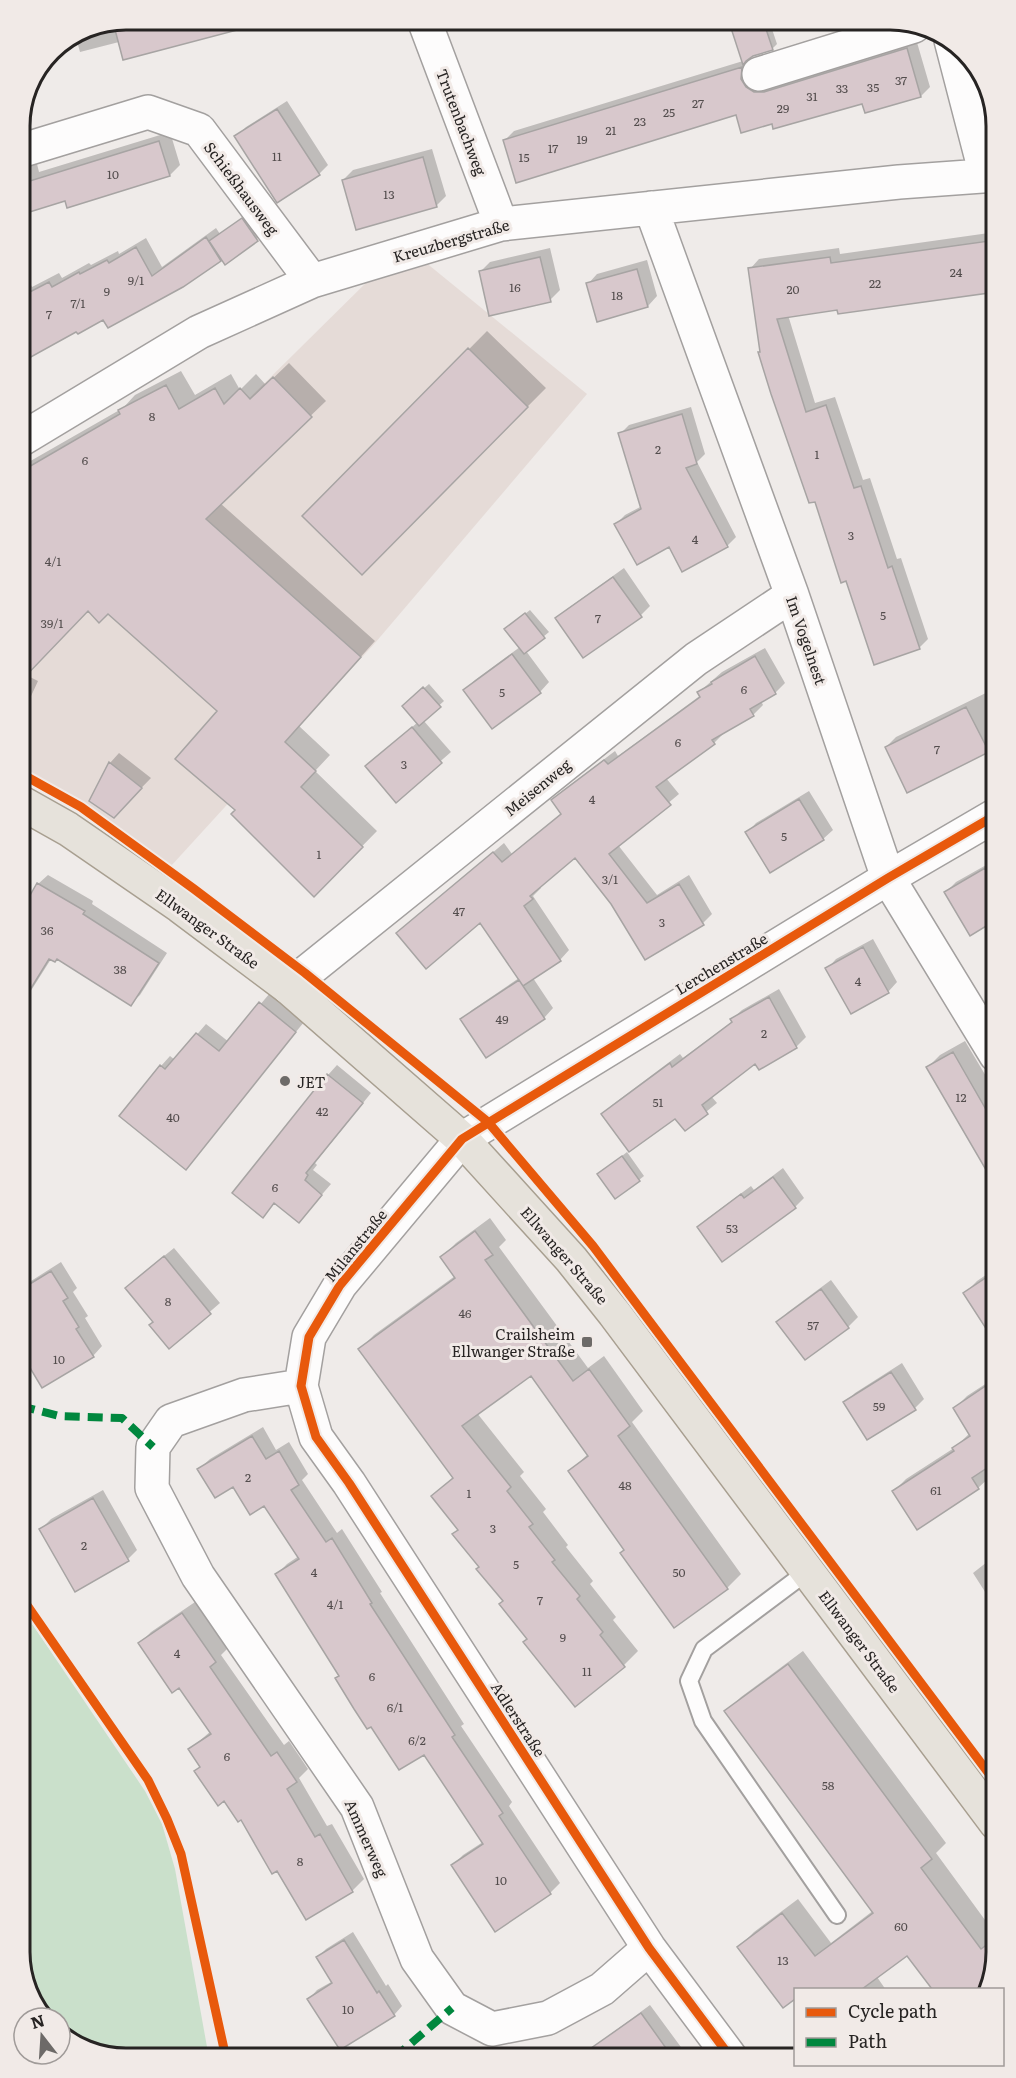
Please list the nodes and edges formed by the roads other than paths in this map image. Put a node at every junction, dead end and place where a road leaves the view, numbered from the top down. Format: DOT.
graph roads {
  1 [pos="428,30"];
  2 [pos="900,30"];
  3 [pos="956,56"];
  4 [pos="759,74"];
  5 [pos="30,148"];
  6 [pos="986,158"];
  7 [pos="986,175"];
  8 [pos="651,207"];
  9 [pos="501,224"];
  10 [pos="312,282"];
  11 [pos="30,434"];
  12 [pos="792,595"];
  13 [pos="30,808"];
  14 [pos="986,821"];
  15 [pos="888,878"];
  16 [pos="288,987"];
  17 [pos="986,1039"];
  18 [pos="462,1138"];
  19 [pos="301,1386"];
  20 [pos="808,1571"];
  21 [pos="986,1810"];
  22 [pos="837,1915"];
  23 [pos="649,1948"];
  24 [pos="724,2048"];
  1 -- 9 [label="street, Trutenbachweg"];
  2 -- 4 [label="street"];
  3 -- 6 [label="street"];
  5 -- 10 [label="street, Schießhausweg"];
  7 -- 8 [label="street, Kreuzbergstraße"];
  8 -- 9 [label="street, Kreuzbergstraße"];
  8 -- 12 [label="street, Im Vogelnest"];
  9 -- 10 [label="street, Kreuzbergstraße"];
  10 -- 11 [label="street, Kreuzbergstraße"];
  12 -- 15 [label="street, Im Vogelnest"];
  12 -- 16 [label="street, Meisenweg"];
  13 -- 16 [label="main road, Ellwanger Straße"];
  14 -- 15 [label="street, Lerchenstraße"];
  15 -- 17 [label="street, Im Vogelnest"];
  15 -- 18 [label="street, Lerchenstraße"];
  16 -- 18 [label="main road, Ellwanger Straße"];
  18 -- 19 [label="street, Milanstraße"];
  18 -- 20 [label="main road, Ellwanger Straße"];
  19 -- 23 [label="street, Adlerstraße"];
  19 -- 23 [label="street, Ammerweg"];
  20 -- 21 [label="main road, Ellwanger Straße"];
  20 -- 22 [label="lane"];
  23 -- 24 [label="street, Adlerstraße"];
}
